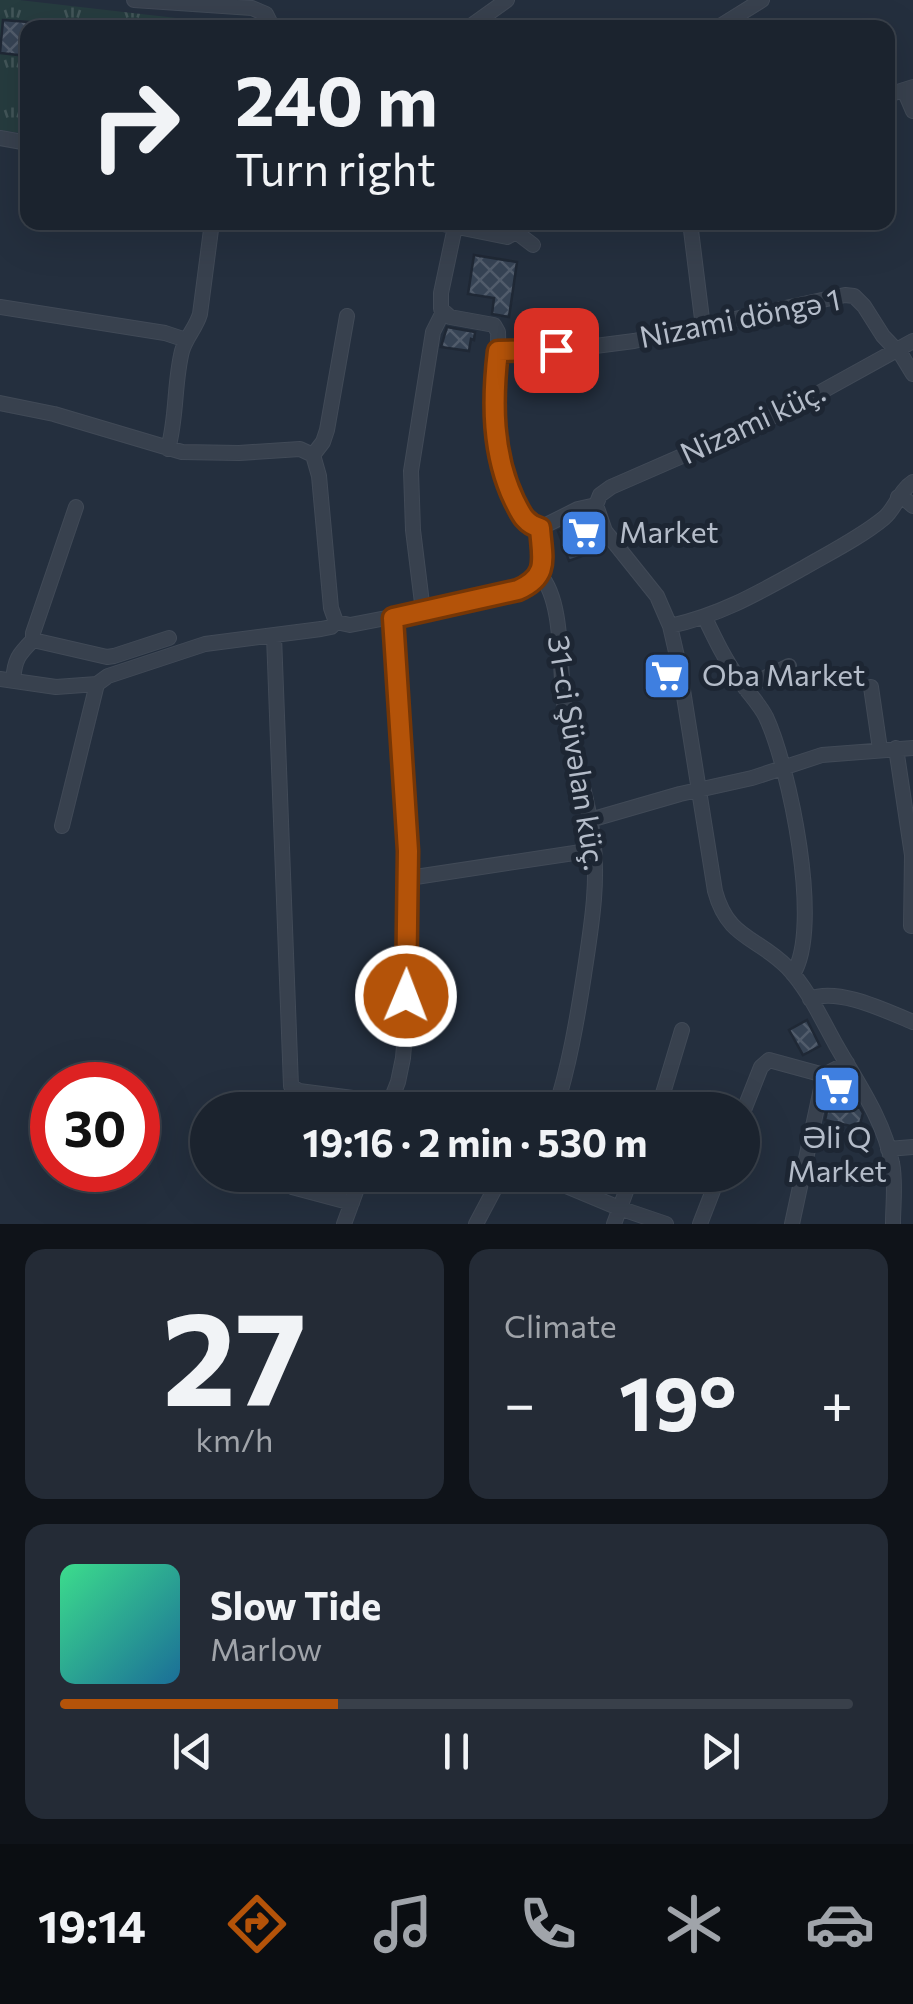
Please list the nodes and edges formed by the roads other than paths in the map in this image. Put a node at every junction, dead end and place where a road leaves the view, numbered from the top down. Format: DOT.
graph roads {
  1 [pos="134,0"];
  2 [pos="507,0"];
  3 [pos="762,0"];
  4 [pos="269,20"];
  5 [pos="479,20"];
  6 [pos="730,20"];
  7 [pos="908,88"];
  8 [pos="913,111"];
  9 [pos="211,230"];
  10 [pos="453,230"];
  11 [pos="470,230"];
  12 [pos="516,230"];
  13 [pos="520,230"];
  14 [pos="691,230"];
  15 [pos="532,244"];
  16 [pos="0,308"];
  17 [pos="443,312"];
  18 [pos="348,316"];
  19 [pos="704,327"];
  20 [pos="186,340"];
  21 [pos="913,341"];
  22 [pos="896,350"];
  23 [pos="498,351"];
  24 [pos="913,374"];
  25 [pos="0,404"];
  26 [pos="168,448"];
  27 [pos="313,455"];
  28 [pos="913,482"];
  29 [pos="898,497"];
  30 [pos="596,505"];
  31 [pos="913,506"];
  32 [pos="76,507"];
  33 [pos="540,528"];
  34 [pos="540,575"];
  35 [pos="423,611"];
  36 [pos="393,618"];
  37 [pos="705,618"];
  38 [pos="336,622"];
  39 [pos="670,626"];
  40 [pos="274,636"];
  41 [pos="169,638"];
  42 [pos="33,640"];
  43 [pos="790,666"];
  44 [pos="7,679"];
  45 [pos="97,684"];
  46 [pos="871,687"];
  47 [pos="745,688"];
  48 [pos="896,748"];
  49 [pos="913,748"];
  50 [pos="880,749"];
  51 [pos="782,767"];
  52 [pos="699,790"];
  53 [pos="590,820"];
  54 [pos="62,826"];
  55 [pos="594,850"];
  56 [pos="409,878"];
  57 [pos="911,926"];
  58 [pos="793,974"];
  59 [pos="810,999"];
  60 [pos="913,1022"];
  61 [pos="682,1030"];
  62 [pos="847,1064"];
  63 [pos="824,1075"];
  64 [pos="307,1092"];
  65 [pos="395,1092"];
  66 [pos="560,1092"];
  67 [pos="663,1092"];
  68 [pos="752,1092"];
  69 [pos="913,1147"];
  70 [pos="888,1149"];
  71 [pos="308,1192"];
  72 [pos="356,1192"];
  73 [pos="493,1192"];
  74 [pos="581,1192"];
  75 [pos="625,1192"];
  76 [pos="712,1192"];
  77 [pos="352,1203"];
  78 [pos="619,1208"];
  79 [pos="344,1224"];
  80 [pos="476,1224"];
  81 [pos="614,1224"];
  82 [pos="666,1224"];
  83 [pos="700,1224"];
  84 [pos="792,1224"];
  85 [pos="892,1224"];
  1 -- 4 [label="street"];
  2 -- 5 [label="street"];
  3 -- 6 [label="street"];
  7 -- 8 [label="street"];
  9 -- 20 [label="street"];
  10 -- 17 [label="street"];
  11 -- 12 [label="street"];
  13 -- 15 [label="street"];
  14 -- 19 [label="street"];
  16 -- 20 [label="street"];
  17 -- 23 [label="street"];
  17 -- 35 [label="street"];
  18 -- 27 [label="street"];
  19 -- 22 [label="street, Nizami döngə 1"];
  19 -- 23 [label="street, Nizami döngə 1"];
  20 -- 26 [label="street"];
  21 -- 22 [label="street, Nizami küç."];
  22 -- 24 [label="street"];
  22 -- 30 [label="street, Nizami küç."];
  23 -- 33 [label="street"];
  25 -- 26 [label="street"];
  26 -- 27 [label="street"];
  27 -- 38 [label="street"];
  28 -- 29 [label="street"];
  29 -- 31 [label="street"];
  29 -- 37 [label="street"];
  30 -- 33 [label="street"];
  30 -- 39 [label="street"];
  32 -- 42 [label="street"];
  33 -- 34 [label="street, 31-ci Şüvəlan küç."];
  34 -- 35 [label="street"];
  34 -- 53 [label="street, 31-ci Şüvəlan küç."];
  35 -- 36 [label="street"];
  36 -- 38 [label="street"];
  36 -- 56 [label="street"];
  37 -- 39 [label="street"];
  37 -- 47 [label="street"];
  38 -- 40 [label="street"];
  39 -- 52 [label="street"];
  40 -- 45 [label="street"];
  40 -- 64 [label="street"];
  41 -- 42 [label="street"];
  42 -- 44 [label="street"];
  43 -- 47 [label="street"];
  44 -- 45 [label="street"];
  45 -- 54 [label="street"];
  46 -- 50 [label="street"];
  47 -- 51 [label="street"];
  48 -- 49 [label="street"];
  48 -- 50 [label="street"];
  48 -- 57 [label="street"];
  50 -- 51 [label="street"];
  51 -- 52 [label="street"];
  51 -- 58 [label="street"];
  52 -- 53 [label="street"];
  52 -- 58 [label="street"];
  53 -- 55 [label="street, 31-ci Şüvəlan küç."];
  55 -- 56 [label="street"];
  55 -- 66 [label="street, 31-ci Şüvəlan küç."];
  56 -- 65 [label="street"];
  58 -- 59 [label="street"];
  59 -- 60 [label="street"];
  59 -- 62 [label="street"];
  61 -- 67 [label="street"];
  62 -- 63 [label="street"];
  62 -- 70 [label="street"];
  63 -- 68 [label="street"];
  63 -- 84 [label="street"];
  69 -- 70 [label="street"];
  70 -- 85 [label="street"];
  71 -- 77 [label="street"];
  72 -- 77 [label="street"];
  73 -- 80 [label="street"];
  74 -- 78 [label="street"];
  75 -- 78 [label="street"];
  76 -- 83 [label="street"];
  77 -- 79 [label="street"];
  78 -- 81 [label="street"];
  78 -- 82 [label="street"];
}
